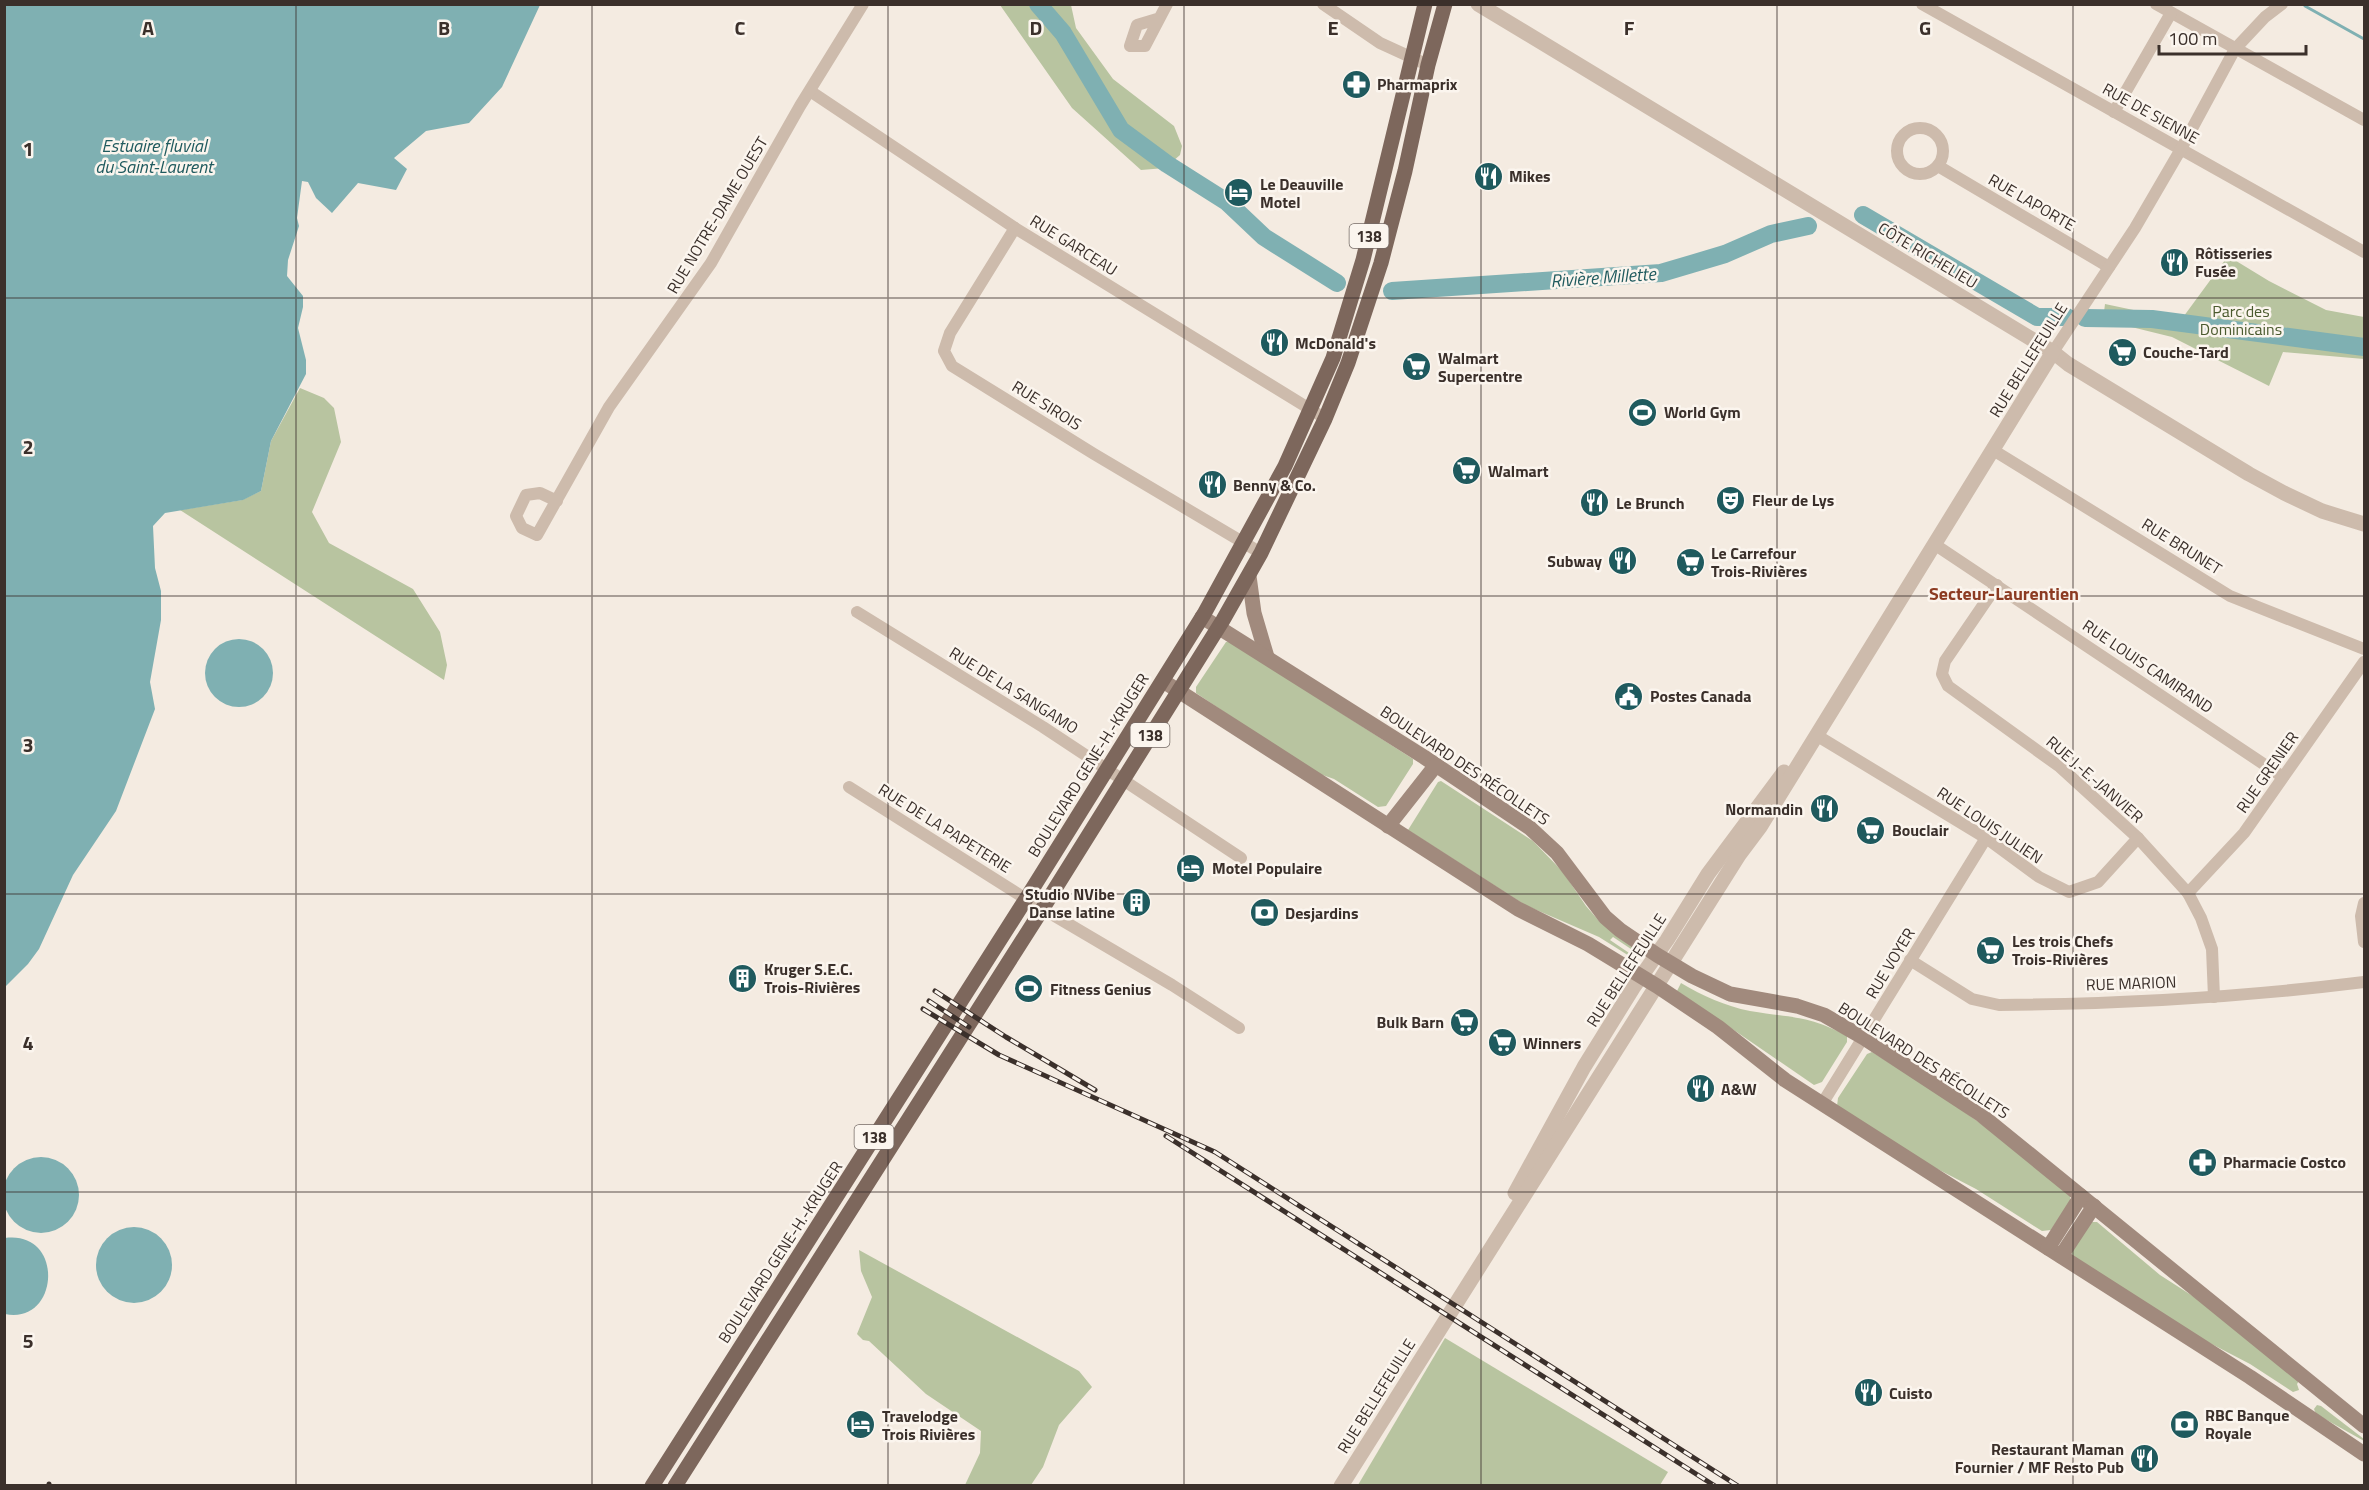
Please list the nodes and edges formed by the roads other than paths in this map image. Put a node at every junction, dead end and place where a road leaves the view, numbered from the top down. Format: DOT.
graph roads {
  1 [pos="863,4"];
  2 [pos="1167,4"];
  3 [pos="1323,4"];
  4 [pos="1425,4"];
  5 [pos="1445,4"];
  6 [pos="1478,4"];
  7 [pos="1922,4"];
  8 [pos="2156,4"];
  9 [pos="2282,4"];
  10 [pos="2171,13"];
  11 [pos="1157,19"];
  12 [pos="2235,49"];
  13 [pos="1413,58"];
  14 [pos="1428,65"];
  15 [pos="810,91"];
  16 [pos="2114,112"];
  17 [pos="2364,120"];
  18 [pos="2181,149"];
  19 [pos="1938,166"];
  20 [pos="1015,228"];
  21 [pos="2363,247"];
  22 [pos="2109,267"];
  23 [pos="2053,352"];
  24 [pos="1310,410"];
  25 [pos="1325,419"];
  26 [pos="1993,450"];
  27 [pos="557,501"];
  28 [pos="2364,524"];
  29 [pos="1244,543"];
  30 [pos="1934,544"];
  31 [pos="1261,553"];
  32 [pos="1249,576"];
  33 [pos="1997,585"];
  34 [pos="857,612"];
  35 [pos="1202,617"];
  36 [pos="1219,627"];
  37 [pos="2364,649"];
  38 [pos="1267,657"];
  39 [pos="2364,662"];
  40 [pos="1163,681"];
  41 [pos="1178,691"];
  42 [pos="1813,740"];
  43 [pos="1436,765"];
  44 [pos="1107,769"];
  45 [pos="2283,777"];
  46 [pos="1122,780"];
  47 [pos="849,787"];
  48 [pos="1388,826"];
  49 [pos="1986,838"];
  50 [pos="2138,838"];
  51 [pos="1241,858"];
  52 [pos="2188,893"];
  53 [pos="1026,899"];
  54 [pos="2364,903"];
  55 [pos="1043,908"];
  56 [pos="2364,942"];
  57 [pos="1657,956"];
  58 [pos="1910,960"];
  59 [pos="1671,964"];
  60 [pos="1641,976"];
  61 [pos="2364,982"];
  62 [pos="1657,986"];
  63 [pos="2214,997"];
  64 [pos="1239,1028"];
  65 [pos="1864,1038"];
  66 [pos="1822,1104"];
  67 [pos="2081,1196"];
  68 [pos="2094,1206"];
  69 [pos="1499,1235"];
  70 [pos="2054,1252"];
  71 [pos="2364,1426"];
  72 [pos="2364,1454"];
  73 [pos="652,1485"];
  74 [pos="675,1485"];
  75 [pos="1341,1485"];
  1 -- 15 [label="street, RUE NOTRE-DAME OUEST"];
  2 -- 11 [label="street"];
  3 -- 13 [label="street"];
  4 -- 13 [label="main road, BOULEVARD GENE-H.-KRUGER / 138"];
  5 -- 14 [label="main road, 138"];
  6 -- 23 [label="street, CÔTE RICHELIEU"];
  7 -- 16 [label="street, RUE DE SIENNE"];
  8 -- 10 [label="street"];
  9 -- 12 [label="street, RUE BELLEFEUILLE"];
  10 -- 12 [label="street"];
  10 -- 16 [label="street"];
  12 -- 17 [label="street"];
  12 -- 18 [label="street, RUE BELLEFEUILLE"];
  13 -- 14 [label="street"];
  13 -- 24 [label="main road, BOULEVARD GENE-H.-KRUGER / 138"];
  14 -- 25 [label="main road, 138"];
  15 -- 20 [label="street, RUE GARCEAU"];
  15 -- 27 [label="street, RUE NOTRE-DAME OUEST"];
  16 -- 18 [label="street, RUE DE SIENNE"];
  18 -- 21 [label="street, RUE DE SIENNE"];
  18 -- 22 [label="street, RUE BELLEFEUILLE"];
  19 -- 22 [label="street, RUE LAPORTE"];
  20 -- 24 [label="street, RUE GARCEAU"];
  20 -- 29 [label="street, RUE SIROIS"];
  22 -- 23 [label="street, RUE BELLEFEUILLE"];
  23 -- 26 [label="street, RUE BELLEFEUILLE"];
  23 -- 28 [label="street, CÔTE RICHELIEU"];
  24 -- 25 [label="street, RUE GARCEAU"];
  24 -- 29 [label="main road, BOULEVARD GENE-H.-KRUGER / 138"];
  25 -- 31 [label="main road, 138"];
  26 -- 30 [label="street, RUE BELLEFEUILLE"];
  26 -- 37 [label="street, RUE BRUNET"];
  27 -- 27 [label="street, RUE NOTRE-DAME OUEST"];
  29 -- 31 [label="street, RUE SIROIS"];
  29 -- 35 [label="main road, BOULEVARD GENE-H.-KRUGER / 138"];
  30 -- 33 [label="street, RUE LOUIS CAMIRAND"];
  30 -- 42 [label="street, RUE BELLEFEUILLE"];
  31 -- 32 [label="main road, 138"];
  32 -- 36 [label="main road, 138"];
  32 -- 38 [label="main road"];
  33 -- 45 [label="street, RUE LOUIS CAMIRAND"];
  33 -- 50 [label="street, RUE J.-E.-JANVIER"];
  34 -- 44 [label="street, RUE DE LA SANGAMO"];
  35 -- 36 [label="main road, BOULEVARD DES RÉCOLLETS"];
  35 -- 40 [label="main road, BOULEVARD GENE-H.-KRUGER / 138"];
  36 -- 38 [label="main road, BOULEVARD DES RÉCOLLETS"];
  36 -- 41 [label="main road, 138"];
  38 -- 43 [label="main road, BOULEVARD DES RÉCOLLETS"];
  39 -- 45 [label="street, RUE GRENIER"];
  40 -- 41 [label="main road"];
  40 -- 44 [label="main road, BOULEVARD GENE-H.-KRUGER / 138"];
  41 -- 46 [label="main road, 138"];
  41 -- 48 [label="main road"];
  42 -- 49 [label="street, RUE LOUIS JULIEN"];
  42 -- 57 [label="street, RUE BELLEFEUILLE"];
  42 -- 59 [label="street, RUE BELLEFEUILLE"];
  43 -- 48 [label="main road"];
  43 -- 57 [label="main road, BOULEVARD DES RÉCOLLETS"];
  44 -- 46 [label="street, RUE DE LA SANGAMO"];
  44 -- 53 [label="main road, BOULEVARD GENE-H.-KRUGER / 138"];
  45 -- 52 [label="street, RUE GRENIER"];
  46 -- 51 [label="street, RUE DE LA SANGAMO"];
  46 -- 55 [label="main road, 138"];
  47 -- 53 [label="street, RUE DE LA PAPETERIE"];
  48 -- 60 [label="main road"];
  49 -- 50 [label="street, RUE LOUIS JULIEN"];
  49 -- 58 [label="street, RUE VOYER"];
  50 -- 52 [label="street, RUE J.-E.-JANVIER"];
  52 -- 63 [label="street, RUE J.-E.-JANVIER"];
  53 -- 55 [label="street, RUE DE LA PAPETERIE"];
  53 -- 73 [label="main road, BOULEVARD GENE-H.-KRUGER / 138"];
  54 -- 56 [label="street"];
  55 -- 64 [label="street, RUE DE LA PAPETERIE"];
  55 -- 74 [label="main road, 138"];
  57 -- 59 [label="main road, BOULEVARD DES RÉCOLLETS"];
  57 -- 60 [label="street, RUE BELLEFEUILLE"];
  58 -- 63 [label="street, RUE MARION"];
  58 -- 65 [label="street, RUE VOYER"];
  59 -- 62 [label="street, RUE BELLEFEUILLE"];
  59 -- 65 [label="main road, BOULEVARD DES RÉCOLLETS"];
  60 -- 62 [label="main road"];
  60 -- 69 [label="street, RUE BELLEFEUILLE"];
  61 -- 63 [label="street, RUE MARION"];
  62 -- 66 [label="main road"];
  62 -- 69 [label="street, RUE BELLEFEUILLE"];
  65 -- 66 [label="street, RUE VOYER"];
  65 -- 67 [label="main road, BOULEVARD DES RÉCOLLETS"];
  66 -- 70 [label="main road"];
  67 -- 68 [label="main road, BOULEVARD DES RÉCOLLETS"];
  67 -- 70 [label="main road"];
  68 -- 70 [label="main road"];
  68 -- 71 [label="main road, BOULEVARD DES RÉCOLLETS"];
  69 -- 75 [label="street, RUE BELLEFEUILLE"];
  70 -- 72 [label="main road"];
}
